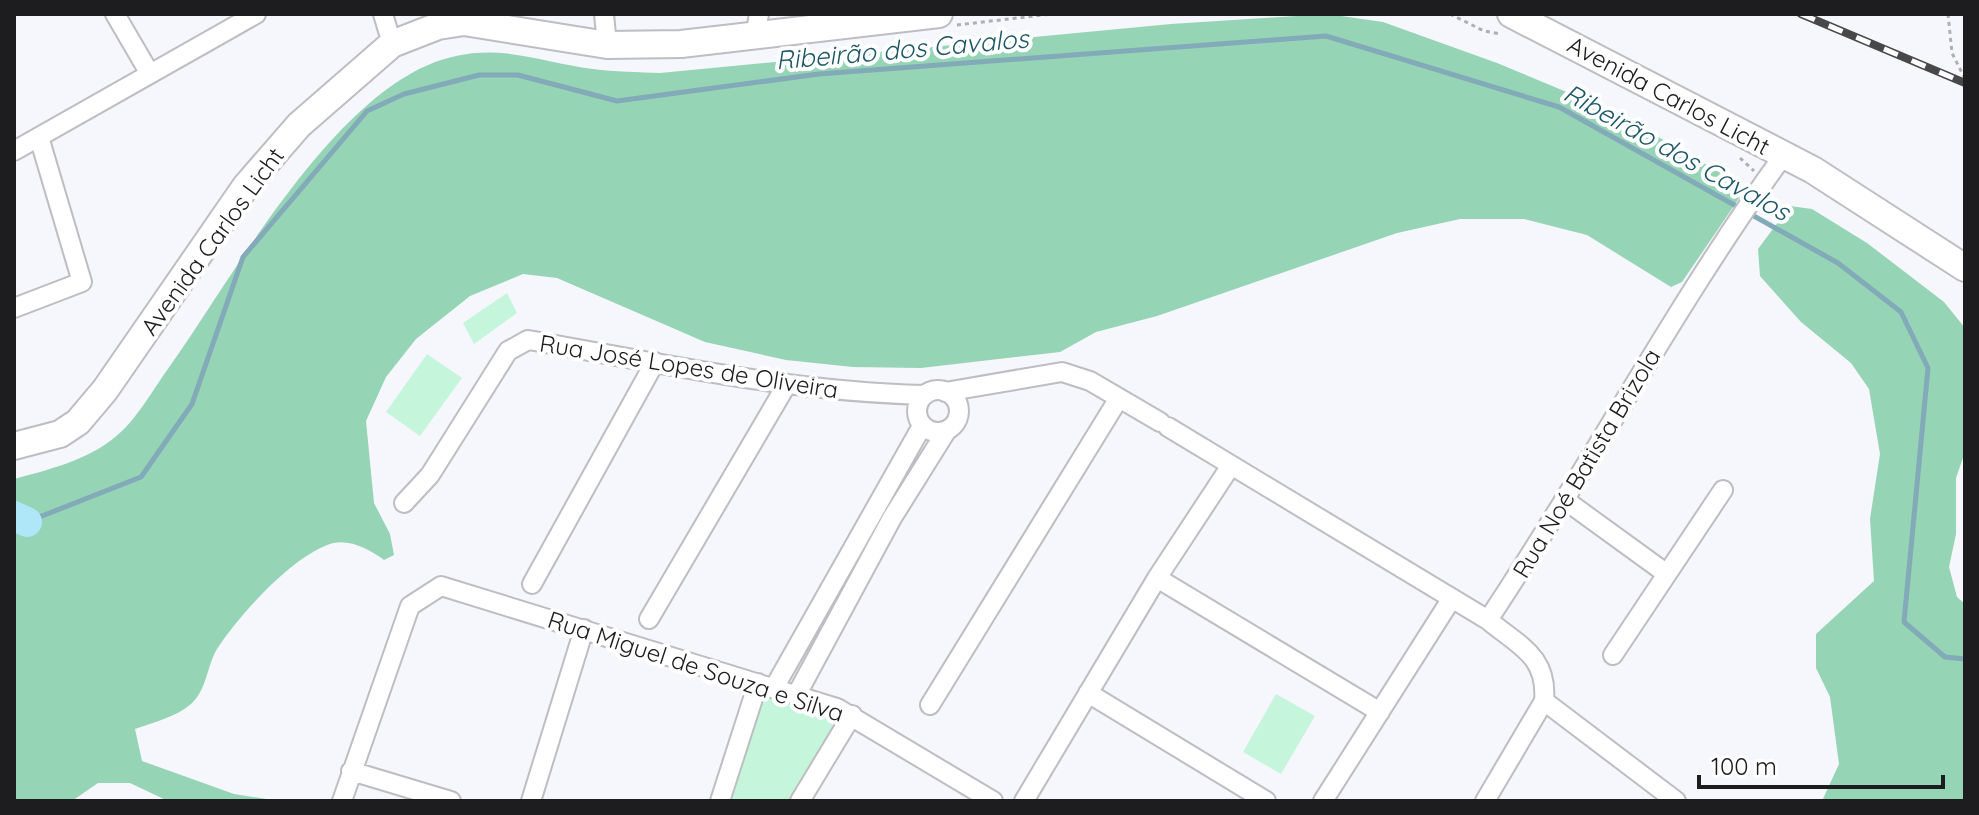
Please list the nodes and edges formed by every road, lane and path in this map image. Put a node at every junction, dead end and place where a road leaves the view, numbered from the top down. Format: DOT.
graph roads {
  1 [pos="115,14"];
  2 [pos="256,14"];
  3 [pos="383,14"];
  4 [pos="604,14"];
  5 [pos="1052,14"];
  6 [pos="1511,14"];
  7 [pos="1948,14"];
  8 [pos="948,19"];
  9 [pos="757,25"];
  10 [pos="392,44"];
  11 [pos="607,45"];
  12 [pos="150,74"];
  13 [pos="1965,79"];
  14 [pos="39,137"];
  15 [pos="14,151"];
  16 [pos="1783,156"];
  17 [pos="1965,268"];
  18 [pos="14,308"];
  19 [pos="655,362"];
  20 [pos="787,384"];
  21 [pos="997,385"];
  22 [pos="945,392"];
  23 [pos="865,394"];
  24 [pos="925,395"];
  25 [pos="1119,398"];
  26 [pos="958,406"];
  27 [pos="920,419"];
  28 [pos="947,430"];
  29 [pos="14,446"];
  30 [pos="1230,467"];
  31 [pos="1723,490"];
  32 [pos="1565,500"];
  33 [pos="404,503"];
  34 [pos="1667,574"];
  35 [pos="1157,578"];
  36 [pos="532,584"];
  37 [pos="1452,598"];
  38 [pos="649,619"];
  39 [pos="1488,620"];
  40 [pos="584,629"];
  41 [pos="1613,655"];
  42 [pos="766,686"];
  43 [pos="1088,693"];
  44 [pos="797,694"];
  45 [pos="1544,701"];
  46 [pos="930,705"];
  47 [pos="1380,712"];
  48 [pos="852,715"];
  49 [pos="351,771"];
  50 [pos="342,801"];
  51 [pos="451,801"];
  52 [pos="531,801"];
  53 [pos="720,801"];
  54 [pos="800,801"];
  55 [pos="993,801"];
  56 [pos="1024,801"];
  57 [pos="1266,801"];
  58 [pos="1323,801"];
  59 [pos="1485,801"];
  60 [pos="1676,801"];
  1 -- 12 [label="street"];
  2 -- 12 [label="street"];
  3 -- 10 [label="street"];
  4 -- 11 [label="street"];
  5 -- 8 [label="path"];
  6 -- 16 [label="main road, Avenida Carlos Licht"];
  7 -- 13 [label="path"];
  8 -- 9 [label="main road, Avenida Carlos Licht"];
  9 -- 11 [label="main road, Avenida Carlos Licht"];
  10 -- 11 [label="main road, Avenida Carlos Licht"];
  10 -- 29 [label="main road, Avenida Carlos Licht"];
  12 -- 14 [label="street"];
  14 -- 15 [label="street"];
  14 -- 18 [label="street"];
  16 -- 17 [label="main road, Avenida Carlos Licht"];
  16 -- 32 [label="street, Rua Noé Batista Brizola"];
  19 -- 20 [label="street, Rua José Lopes de Oliveira"];
  19 -- 33 [label="street, Rua José Lopes de Oliveira"];
  19 -- 36 [label="street"];
  20 -- 23 [label="street, Rua José Lopes de Oliveira"];
  20 -- 38 [label="street"];
  21 -- 22 [label="street"];
  21 -- 25 [label="street"];
  21 -- 26 [label="street"];
  22 -- 24 [label="street"];
  22 -- 26 [label="street"];
  23 -- 24 [label="street, Rua José Lopes de Oliveira"];
  23 -- 27 [label="street, Rua José Lopes de Oliveira"];
  24 -- 27 [label="street"];
  25 -- 30 [label="street"];
  25 -- 46 [label="street"];
  26 -- 28 [label="street"];
  27 -- 28 [label="street"];
  27 -- 42 [label="street"];
  28 -- 44 [label="street"];
  30 -- 35 [label="street"];
  30 -- 37 [label="street"];
  31 -- 34 [label="street"];
  32 -- 34 [label="street"];
  32 -- 39 [label="street, Rua Noé Batista Brizola"];
  34 -- 41 [label="street"];
  35 -- 43 [label="street"];
  35 -- 47 [label="street"];
  37 -- 39 [label="street"];
  37 -- 47 [label="street"];
  39 -- 45 [label="street"];
  40 -- 42 [label="street, Rua Miguel de Souza e Silva"];
  40 -- 49 [label="street, Rua Miguel de Souza e Silva"];
  40 -- 52 [label="street"];
  42 -- 44 [label="street, Rua Miguel de Souza e Silva"];
  42 -- 53 [label="street"];
  43 -- 56 [label="street"];
  43 -- 57 [label="street"];
  44 -- 48 [label="street, Rua Miguel de Souza e Silva"];
  45 -- 59 [label="street"];
  45 -- 60 [label="street"];
  47 -- 58 [label="street"];
  48 -- 54 [label="street"];
  48 -- 55 [label="street, Rua Miguel de Souza e Silva"];
  49 -- 50 [label="street"];
  49 -- 51 [label="street"];
}
